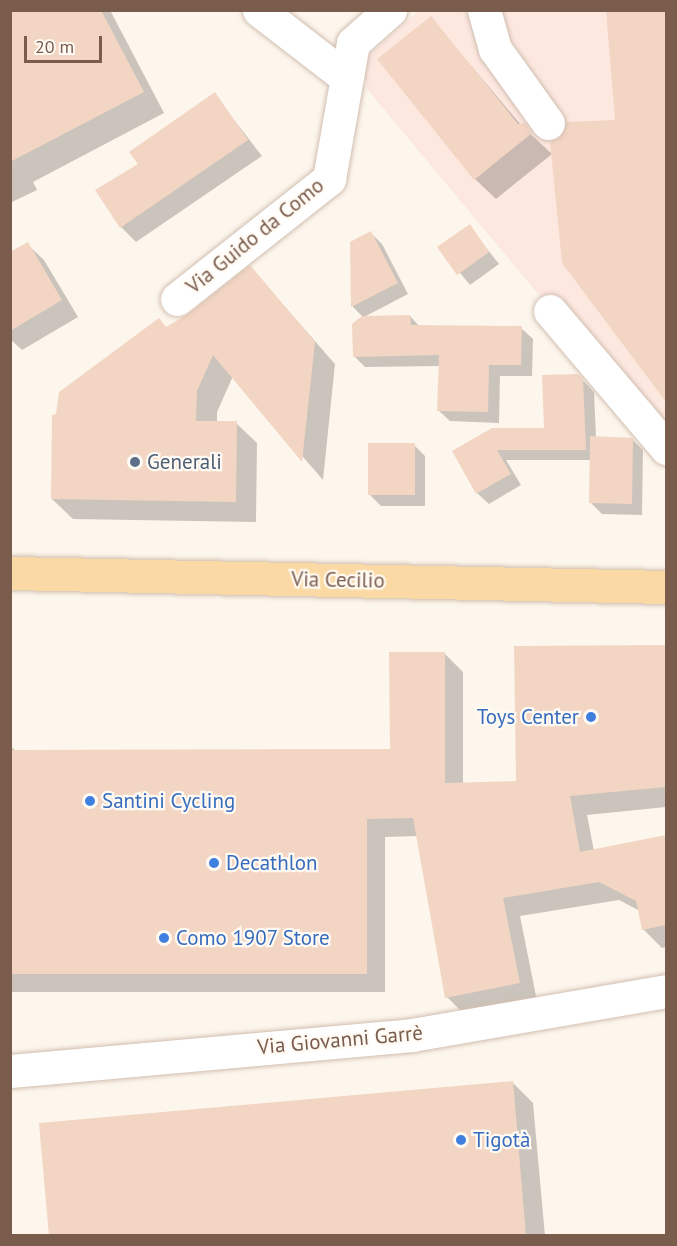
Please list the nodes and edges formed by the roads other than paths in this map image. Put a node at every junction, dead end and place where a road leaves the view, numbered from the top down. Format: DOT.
graph roads {
  1 [pos="259,10"];
  2 [pos="390,10"];
  3 [pos="484,10"];
  4 [pos="347,78"];
  5 [pos="548,123"];
  6 [pos="177,299"];
  7 [pos="550,312"];
  8 [pos="666,448"];
  9 [pos="10,573"];
  10 [pos="666,587"];
  11 [pos="666,991"];
  12 [pos="10,1071"];
  1 -- 4 [label="street"];
  2 -- 4 [label="street, Via Guido da Como"];
  3 -- 5 [label="street"];
  4 -- 6 [label="street, Via Guido da Como"];
  7 -- 8 [label="street"];
  9 -- 10 [label="main road, Via Cecilio"];
  11 -- 12 [label="street, Via Giovanni Garrè"];
}
